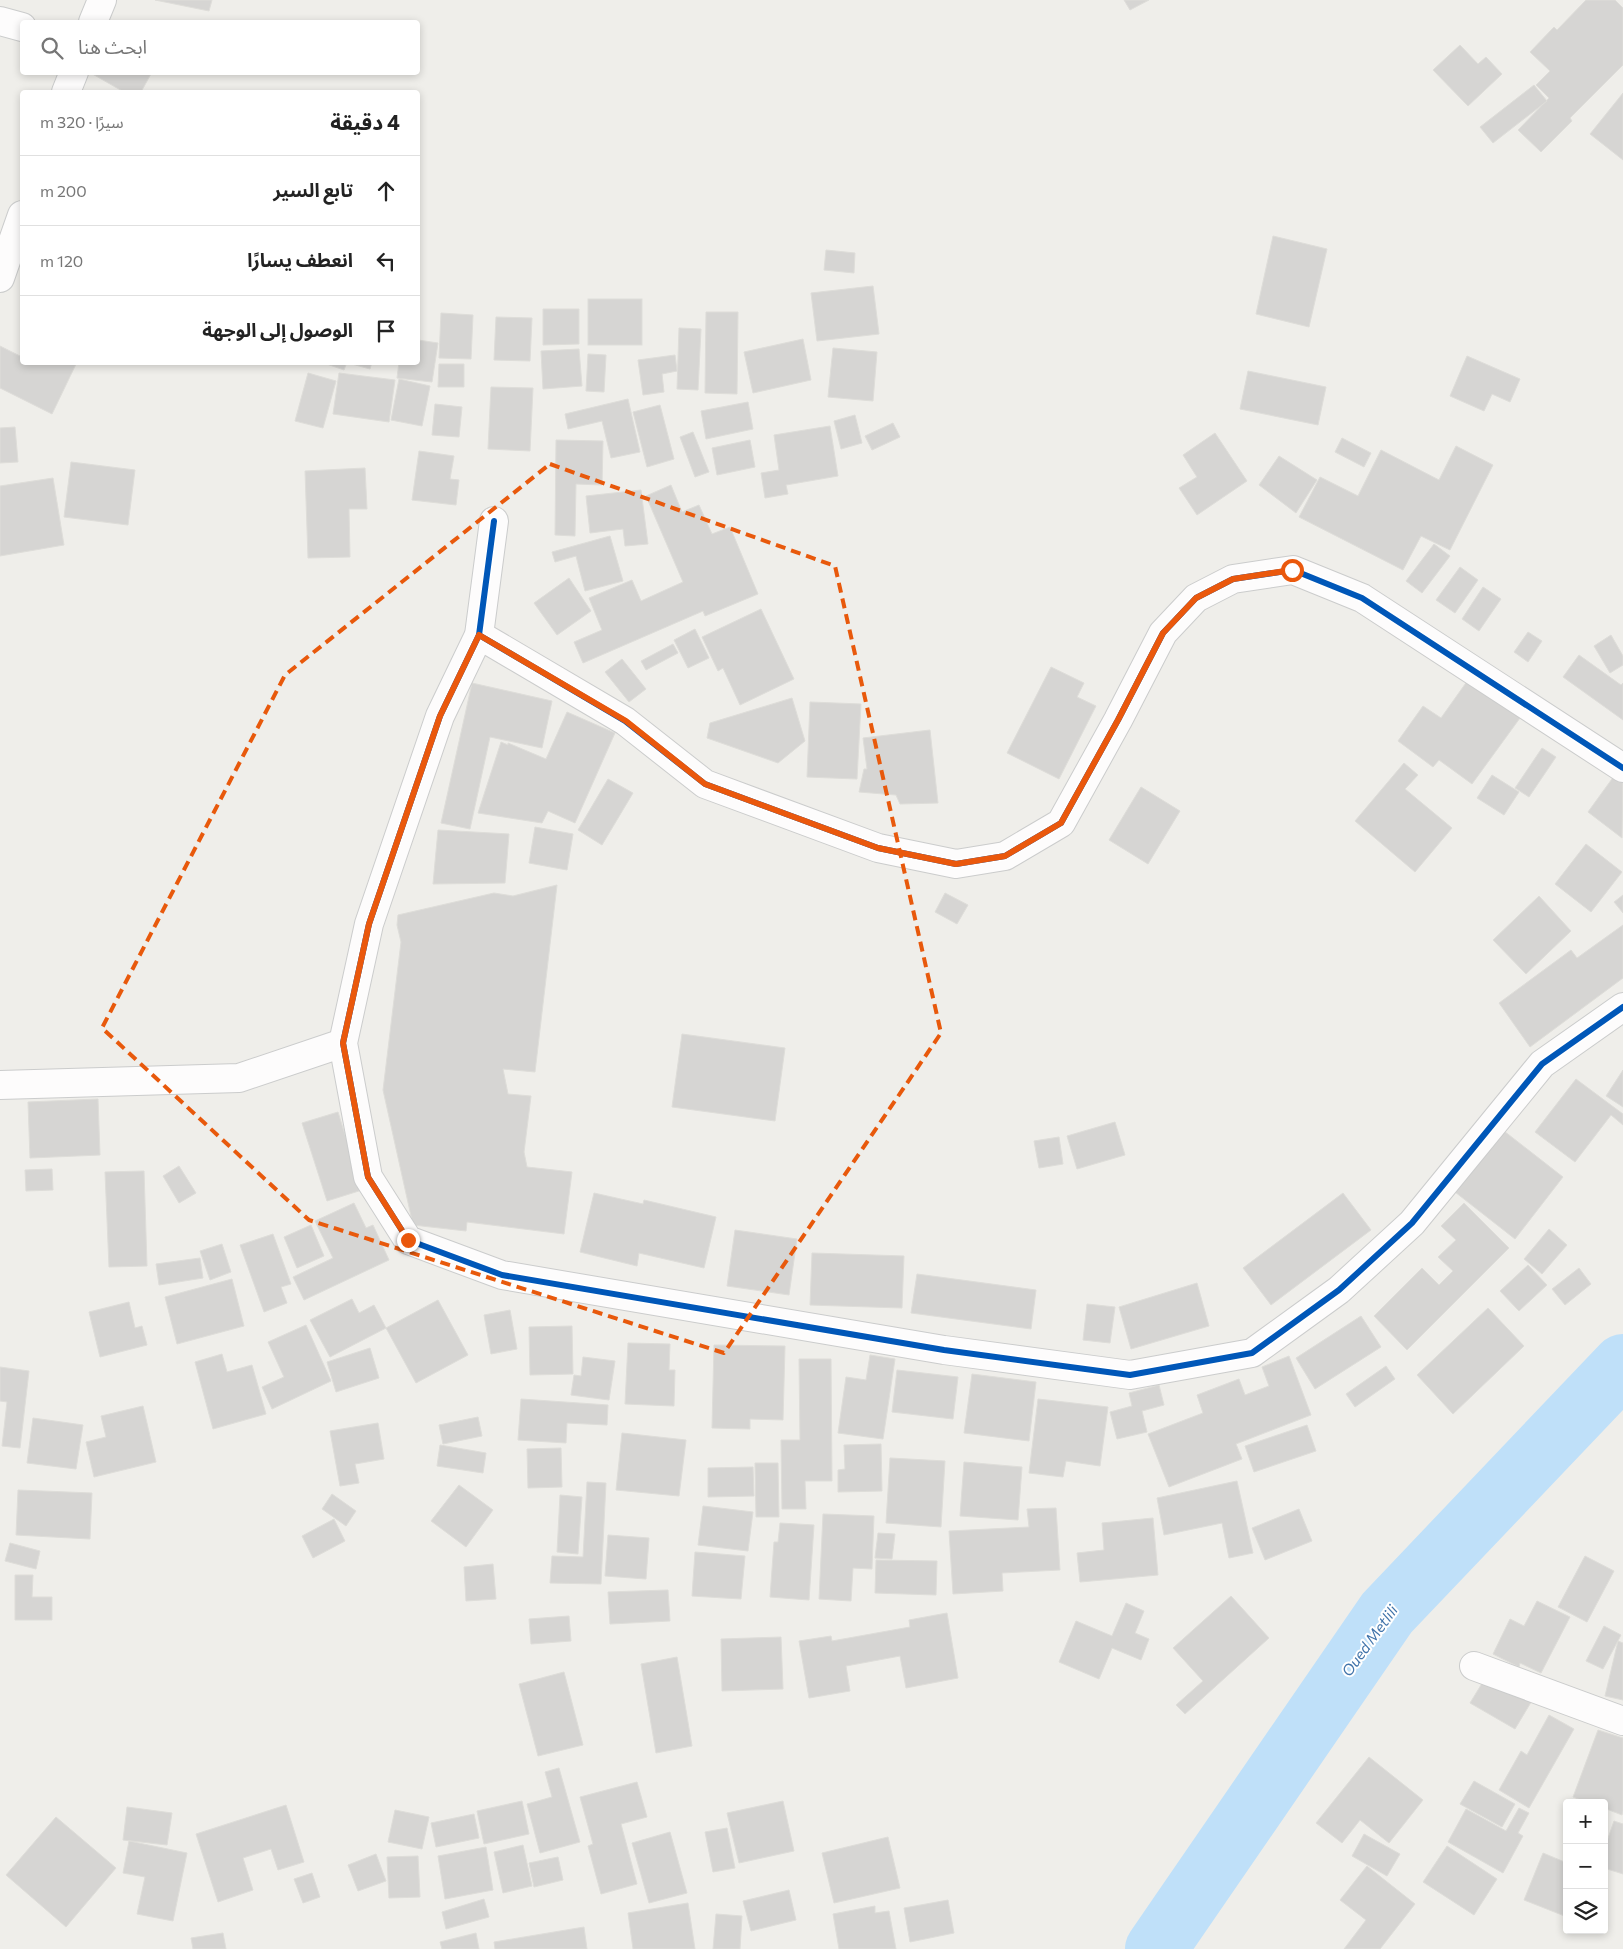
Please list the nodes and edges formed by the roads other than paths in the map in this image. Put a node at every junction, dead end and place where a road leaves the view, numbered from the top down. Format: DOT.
graph roads {
  1 [pos="102,0"];
  2 [pos="0,20"];
  3 [pos="94,20"];
  4 [pos="20,26"];
  5 [pos="73,75"];
  6 [pos="67,90"];
  7 [pos="20,221"];
  8 [pos="0,278"];
  9 [pos="494,521"];
  10 [pos="479,635"];
  11 [pos="1623,768"];
  12 [pos="1623,1007"];
  13 [pos="343,1043"];
  14 [pos="0,1085"];
  15 [pos="1474,1666"];
  16 [pos="1623,1721"];
  1 -- 3 [label="street"];
  2 -- 4 [label="street"];
  5 -- 6 [label="street"];
  7 -- 8 [label="street"];
  9 -- 10 [label="street"];
  10 -- 11 [label="street"];
  10 -- 13 [label="street"];
  12 -- 13 [label="street"];
  13 -- 14 [label="street"];
  15 -- 16 [label="street"];
}
